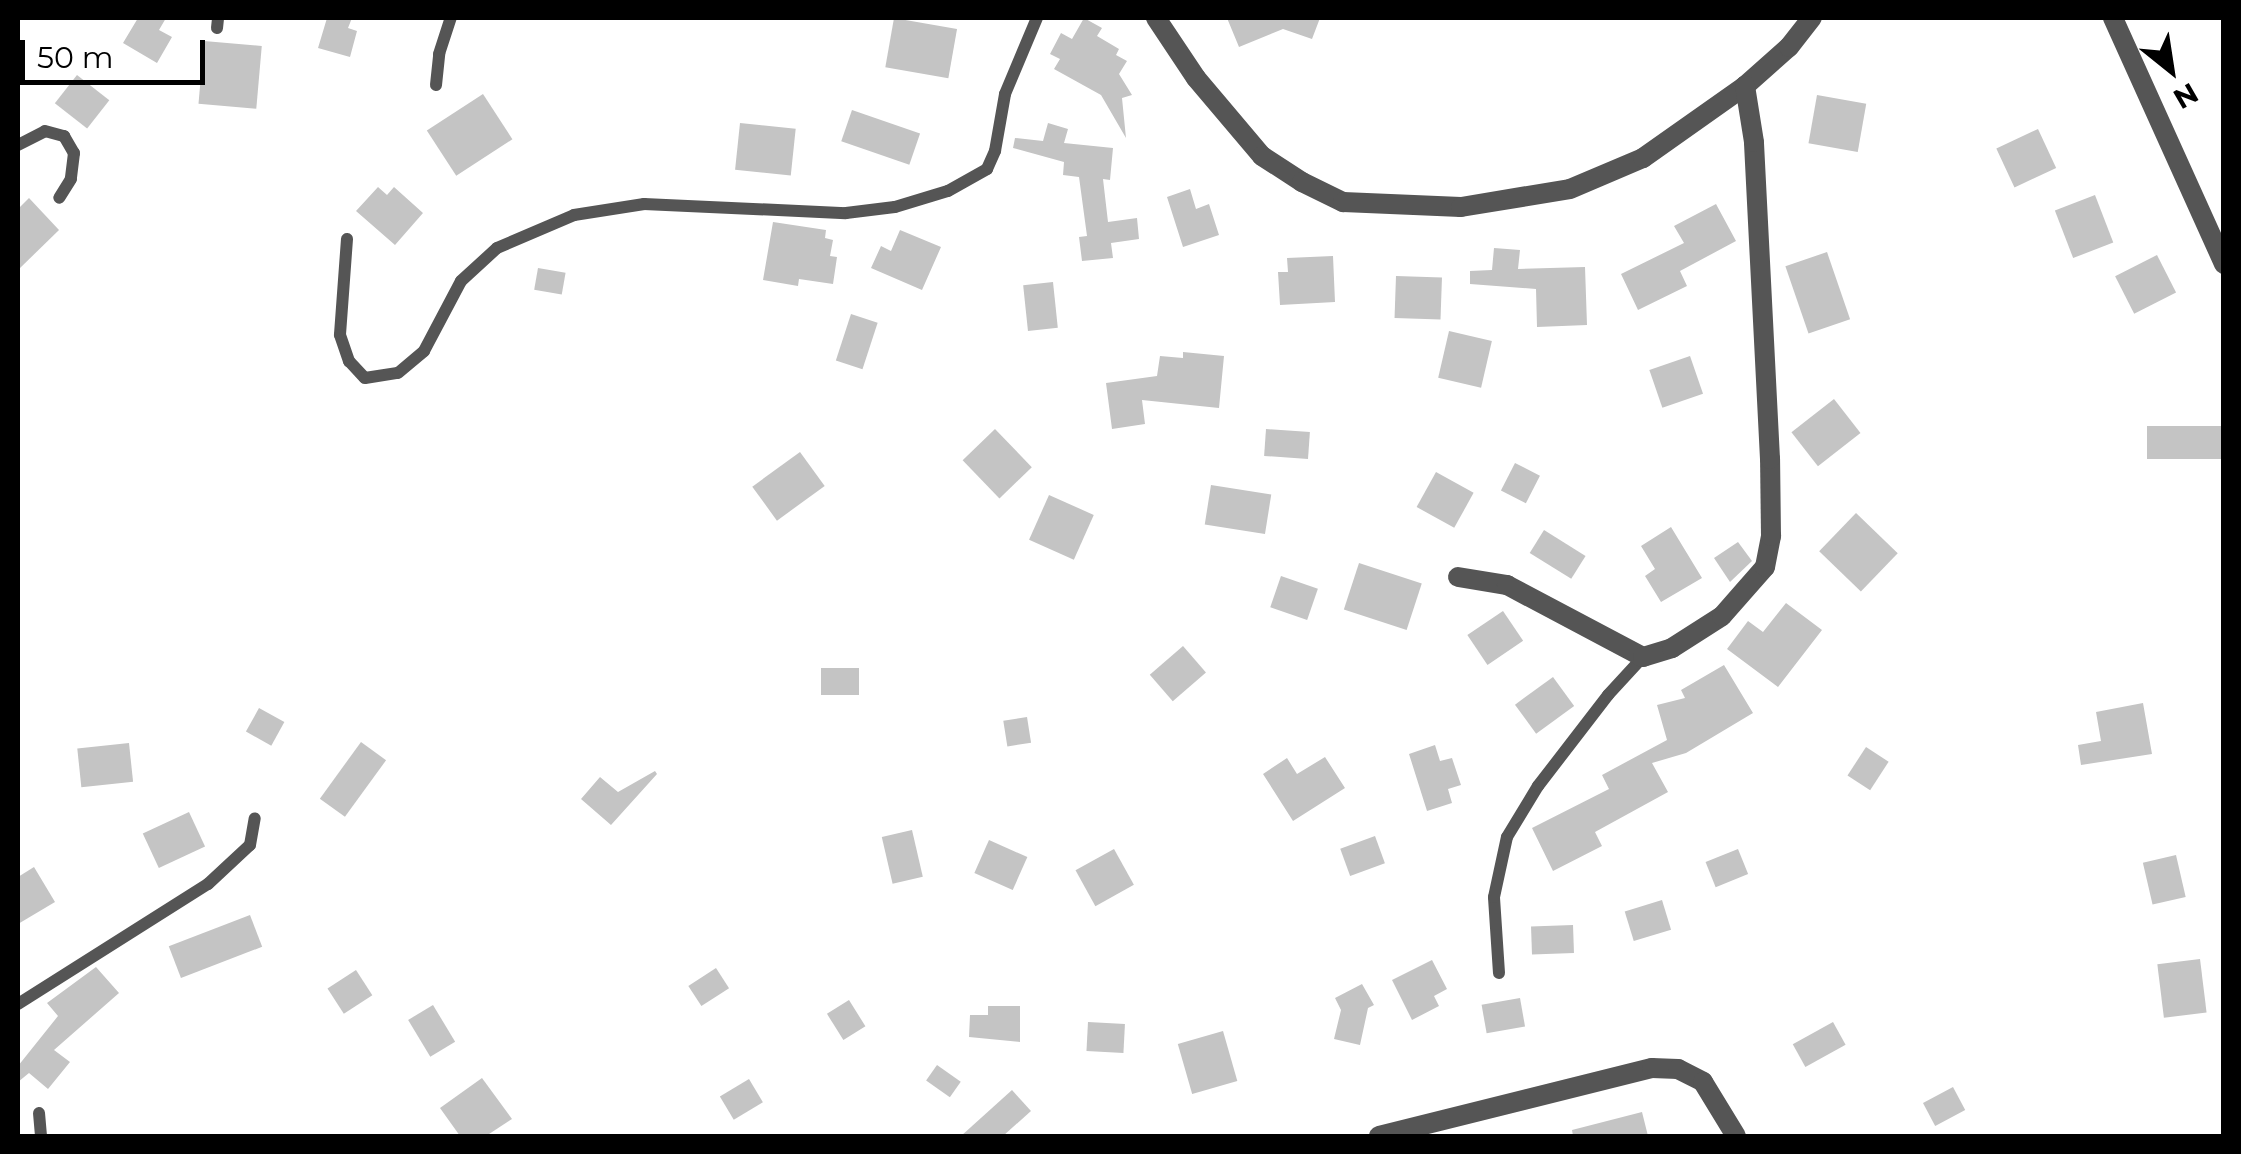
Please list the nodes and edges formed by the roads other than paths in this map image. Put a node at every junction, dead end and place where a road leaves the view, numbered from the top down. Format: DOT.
graph roads {
  1 [pos="451,18"];
  2 [pos="1037,18"];
  3 [pos="1156,18"];
  4 [pos="1812,18"];
  5 [pos="2113,18"];
  6 [pos="436,85"];
  7 [pos="1745,86"];
  8 [pos="18,145"];
  9 [pos="59,198"];
  10 [pos="347,239"];
  11 [pos="2224,264"];
  12 [pos="1458,577"];
  13 [pos="1644,657"];
  14 [pos="256,818"];
  15 [pos="1499,974"];
  16 [pos="18,1004"];
  17 [pos="38,1114"];
  18 [pos="41,1136"];
  19 [pos="1379,1136"];
  20 [pos="1736,1136"];
  1 -- 6 [label="lane"];
  2 -- 10 [label="lane"];
  3 -- 7 [label="street"];
  4 -- 7 [label="street"];
  5 -- 11 [label="street"];
  7 -- 13 [label="street"];
  8 -- 9 [label="lane"];
  12 -- 13 [label="street"];
  13 -- 15 [label="lane"];
  14 -- 16 [label="lane"];
  17 -- 18 [label="lane"];
  19 -- 20 [label="street"];
}
